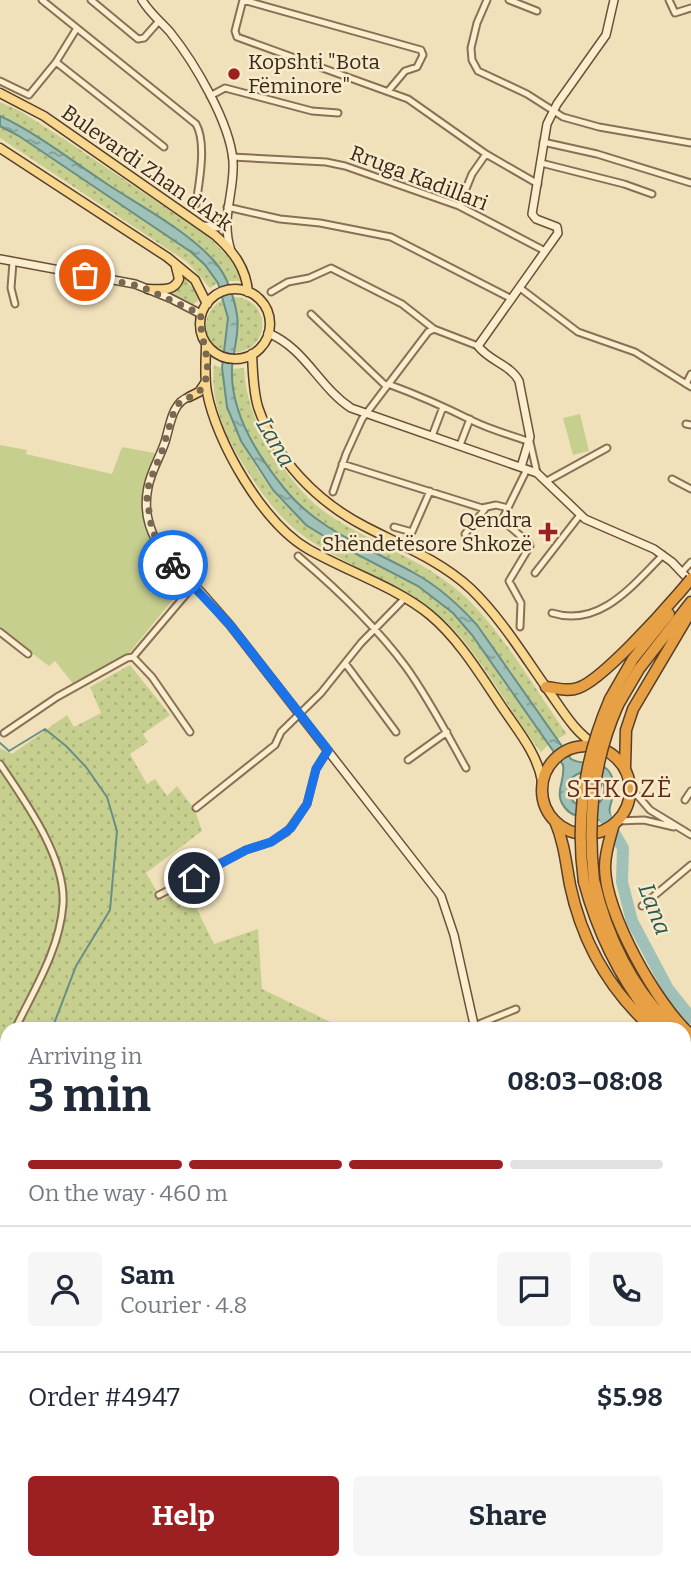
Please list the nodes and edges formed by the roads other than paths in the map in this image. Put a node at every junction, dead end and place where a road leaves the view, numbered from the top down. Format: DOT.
graph roads {
  1 [pos="42,0"];
  2 [pos="91,0"];
  3 [pos="142,0"];
  4 [pos="243,0"];
  5 [pos="487,0"];
  6 [pos="509,0"];
  7 [pos="614,0"];
  8 [pos="669,0"];
  9 [pos="691,8"];
  10 [pos="537,11"];
  11 [pos="159,21"];
  12 [pos="77,28"];
  13 [pos="56,62"];
  14 [pos="0,81"];
  15 [pos="389,90"];
  16 [pos="0,93"];
  17 [pos="210,96"];
  18 [pos="553,111"];
  19 [pos="338,113"];
  20 [pos="543,142"];
  21 [pos="691,143"];
  22 [pos="164,146"];
  23 [pos="0,148"];
  24 [pos="486,154"];
  25 [pos="232,157"];
  26 [pos="541,163"];
  27 [pos="691,183"];
  28 [pos="538,184"];
  29 [pos="652,194"];
  30 [pos="196,204"];
  31 [pos="458,206"];
  32 [pos="227,207"];
  33 [pos="226,221"];
  34 [pos="203,226"];
  35 [pos="231,251"];
  36 [pos="545,251"];
  37 [pos="167,257"];
  38 [pos="0,259"];
  39 [pos="13,262"];
  40 [pos="520,288"];
  41 [pos="148,289"];
  42 [pos="248,292"];
  43 [pos="271,292"];
  44 [pos="512,299"];
  45 [pos="210,300"];
  46 [pos="15,304"];
  47 [pos="201,314"];
  48 [pos="311,314"];
  49 [pos="434,329"];
  50 [pos="268,333"];
  51 [pos="206,344"];
  52 [pos="478,346"];
  53 [pos="252,354"];
  54 [pos="691,374"];
  55 [pos="205,383"];
  56 [pos="387,385"];
  57 [pos="688,385"];
  58 [pos="189,397"];
  59 [pos="210,406"];
  60 [pos="443,407"];
  61 [pos="366,414"];
  62 [pos="470,419"];
  63 [pos="432,436"];
  64 [pos="530,442"];
  65 [pos="460,445"];
  66 [pos="607,448"];
  67 [pos="342,464"];
  68 [pos="524,468"];
  69 [pos="537,473"];
  70 [pos="672,479"];
  71 [pos="547,481"];
  72 [pos="691,489"];
  73 [pos="430,491"];
  74 [pos="333,492"];
  75 [pos="508,508"];
  76 [pos="485,509"];
  77 [pos="580,515"];
  78 [pos="394,527"];
  79 [pos="466,534"];
  80 [pos="663,555"];
  81 [pos="298,556"];
  82 [pos="691,562"];
  83 [pos="535,573"];
  84 [pos="689,580"];
  85 [pos="194,585"];
  86 [pos="404,599"];
  87 [pos="687,601"];
  88 [pos="552,613"];
  89 [pos="520,627"];
  90 [pos="375,629"];
  91 [pos="0,632"];
  92 [pos="28,654"];
  93 [pos="133,657"];
  94 [pos="345,663"];
  95 [pos="546,687"];
  96 [pos="300,714"];
  97 [pos="190,732"];
  98 [pos="396,732"];
  99 [pos="447,732"];
  100 [pos="4,733"];
  101 [pos="599,747"];
  102 [pos="328,750"];
  103 [pos="408,760"];
  104 [pos="0,764"];
  105 [pos="466,768"];
  106 [pos="625,768"];
  107 [pos="542,781"];
  108 [pos="631,788"];
  109 [pos="691,791"];
  110 [pos="685,800"];
  111 [pos="196,808"];
  112 [pos="555,821"];
  113 [pos="612,828"];
  114 [pos="679,828"];
  115 [pos="691,835"];
  116 [pos="691,865"];
  117 [pos="589,881"];
  118 [pos="159,895"];
  119 [pos="642,906"];
  120 [pos="516,1009"];
  121 [pos="18,1022"];
  122 [pos="473,1022"];
  123 [pos="487,1022"];
  124 [pos="646,1022"];
  125 [pos="656,1022"];
  126 [pos="669,1022"];
  127 [pos="678,1022"];
  1 -- 12 [label="street"];
  2 -- 11 [label="street"];
  3 -- 11 [label="main road"];
  4 -- 15 [label="street"];
  4 -- 15 [label="street"];
  5 -- 18 [label="street"];
  6 -- 10 [label="street"];
  7 -- 18 [label="main road"];
  8 -- 9 [label="street"];
  11 -- 17 [label="main road"];
  12 -- 13 [label="street"];
  12 -- 30 [label="street"];
  13 -- 14 [label="street"];
  13 -- 22 [label="street"];
  15 -- 24 [label="street"];
  16 -- 34 [label="main road, Bulevardi Zhan d'Ark"];
  17 -- 19 [label="street"];
  17 -- 25 [label="main road"];
  18 -- 20 [label="main road"];
  18 -- 21 [label="street"];
  20 -- 26 [label="main road"];
  20 -- 27 [label="street"];
  23 -- 37 [label="main road"];
  24 -- 28 [label="street"];
  24 -- 31 [label="street"];
  25 -- 31 [label="street, Rruga Kadillari"];
  25 -- 32 [label="main road"];
  26 -- 28 [label="main road"];
  26 -- 29 [label="street"];
  28 -- 36 [label="main road"];
  31 -- 36 [label="street, Rruga Kadillari"];
  32 -- 33 [label="main road"];
  32 -- 44 [label="street"];
  33 -- 34 [label="main road"];
  33 -- 35 [label="main road"];
  34 -- 35 [label="main road, Bulevardi Zhan d'Ark"];
  35 -- 42 [label="main road, Bulevardi Zhan d'Ark"];
  36 -- 40 [label="main road"];
  37 -- 41 [label="main road"];
  37 -- 45 [label="main road"];
  38 -- 39 [label="main road"];
  39 -- 41 [label="main road"];
  39 -- 46 [label="street"];
  40 -- 44 [label="main road"];
  40 -- 57 [label="street"];
  41 -- 47 [label="main road"];
  42 -- 45 [label="main road"];
  42 -- 50 [label="main road"];
  43 -- 49 [label="street"];
  44 -- 52 [label="main road"];
  45 -- 47 [label="main road"];
  47 -- 51 [label="main road"];
  48 -- 56 [label="street"];
  49 -- 52 [label="street"];
  49 -- 56 [label="street"];
  50 -- 53 [label="main road"];
  50 -- 61 [label="main road"];
  51 -- 53 [label="main road"];
  51 -- 55 [label="main road"];
  52 -- 64 [label="main road"];
  53 -- 95 [label="main road"];
  54 -- 57 [label="street"];
  55 -- 58 [label="main road"];
  55 -- 59 [label="main road"];
  56 -- 60 [label="street"];
  56 -- 61 [label="street"];
  58 -- 59 [label="main road"];
  58 -- 85 [label="main road"];
  59 -- 86 [label="main road"];
  60 -- 62 [label="street"];
  60 -- 63 [label="street"];
  61 -- 63 [label="main road"];
  61 -- 67 [label="street"];
  62 -- 64 [label="street"];
  62 -- 65 [label="street"];
  63 -- 65 [label="main road"];
  64 -- 68 [label="main road"];
  64 -- 69 [label="street"];
  65 -- 68 [label="main road"];
  66 -- 71 [label="street"];
  67 -- 73 [label="street"];
  67 -- 74 [label="street"];
  68 -- 69 [label="main road"];
  68 -- 75 [label="street"];
  69 -- 71 [label="main road"];
  70 -- 72 [label="street"];
  71 -- 77 [label="main road"];
  73 -- 76 [label="street"];
  73 -- 78 [label="street"];
  75 -- 76 [label="street"];
  75 -- 89 [label="street"];
  76 -- 79 [label="street"];
  77 -- 80 [label="main road"];
  77 -- 83 [label="street"];
  80 -- 84 [label="main road"];
  80 -- 88 [label="street"];
  81 -- 90 [label="street"];
  82 -- 84 [label="street"];
  84 -- 87 [label="highway, bridge"];
  85 -- 93 [label="street"];
  85 -- 96 [label="main road"];
  86 -- 90 [label="street"];
  86 -- 107 [label="main road"];
  87 -- 95 [label="highway"];
  87 -- 106 [label="highway"];
  87 -- 117 [label="highway, bridge"];
  90 -- 94 [label="street"];
  90 -- 99 [label="street"];
  91 -- 92 [label="street"];
  93 -- 97 [label="street"];
  93 -- 100 [label="street"];
  94 -- 96 [label="street"];
  94 -- 98 [label="street"];
  95 -- 101 [label="main road"];
  96 -- 102 [label="main road"];
  96 -- 111 [label="street"];
  99 -- 103 [label="street"];
  99 -- 105 [label="street"];
  101 -- 106 [label="highway"];
  101 -- 107 [label="highway"];
  102 -- 118 [label="street"];
  102 -- 122 [label="main road"];
  104 -- 121 [label="street"];
  106 -- 108 [label="highway"];
  107 -- 112 [label="highway"];
  108 -- 113 [label="highway"];
  108 -- 114 [label="street"];
  109 -- 110 [label="street"];
  112 -- 113 [label="highway"];
  112 -- 124 [label="highway"];
  113 -- 114 [label="street"];
  113 -- 127 [label="highway"];
  114 -- 115 [label="street"];
  116 -- 119 [label="street"];
  117 -- 125 [label="highway"];
  117 -- 126 [label="highway"];
  120 -- 123 [label="street"];
}
